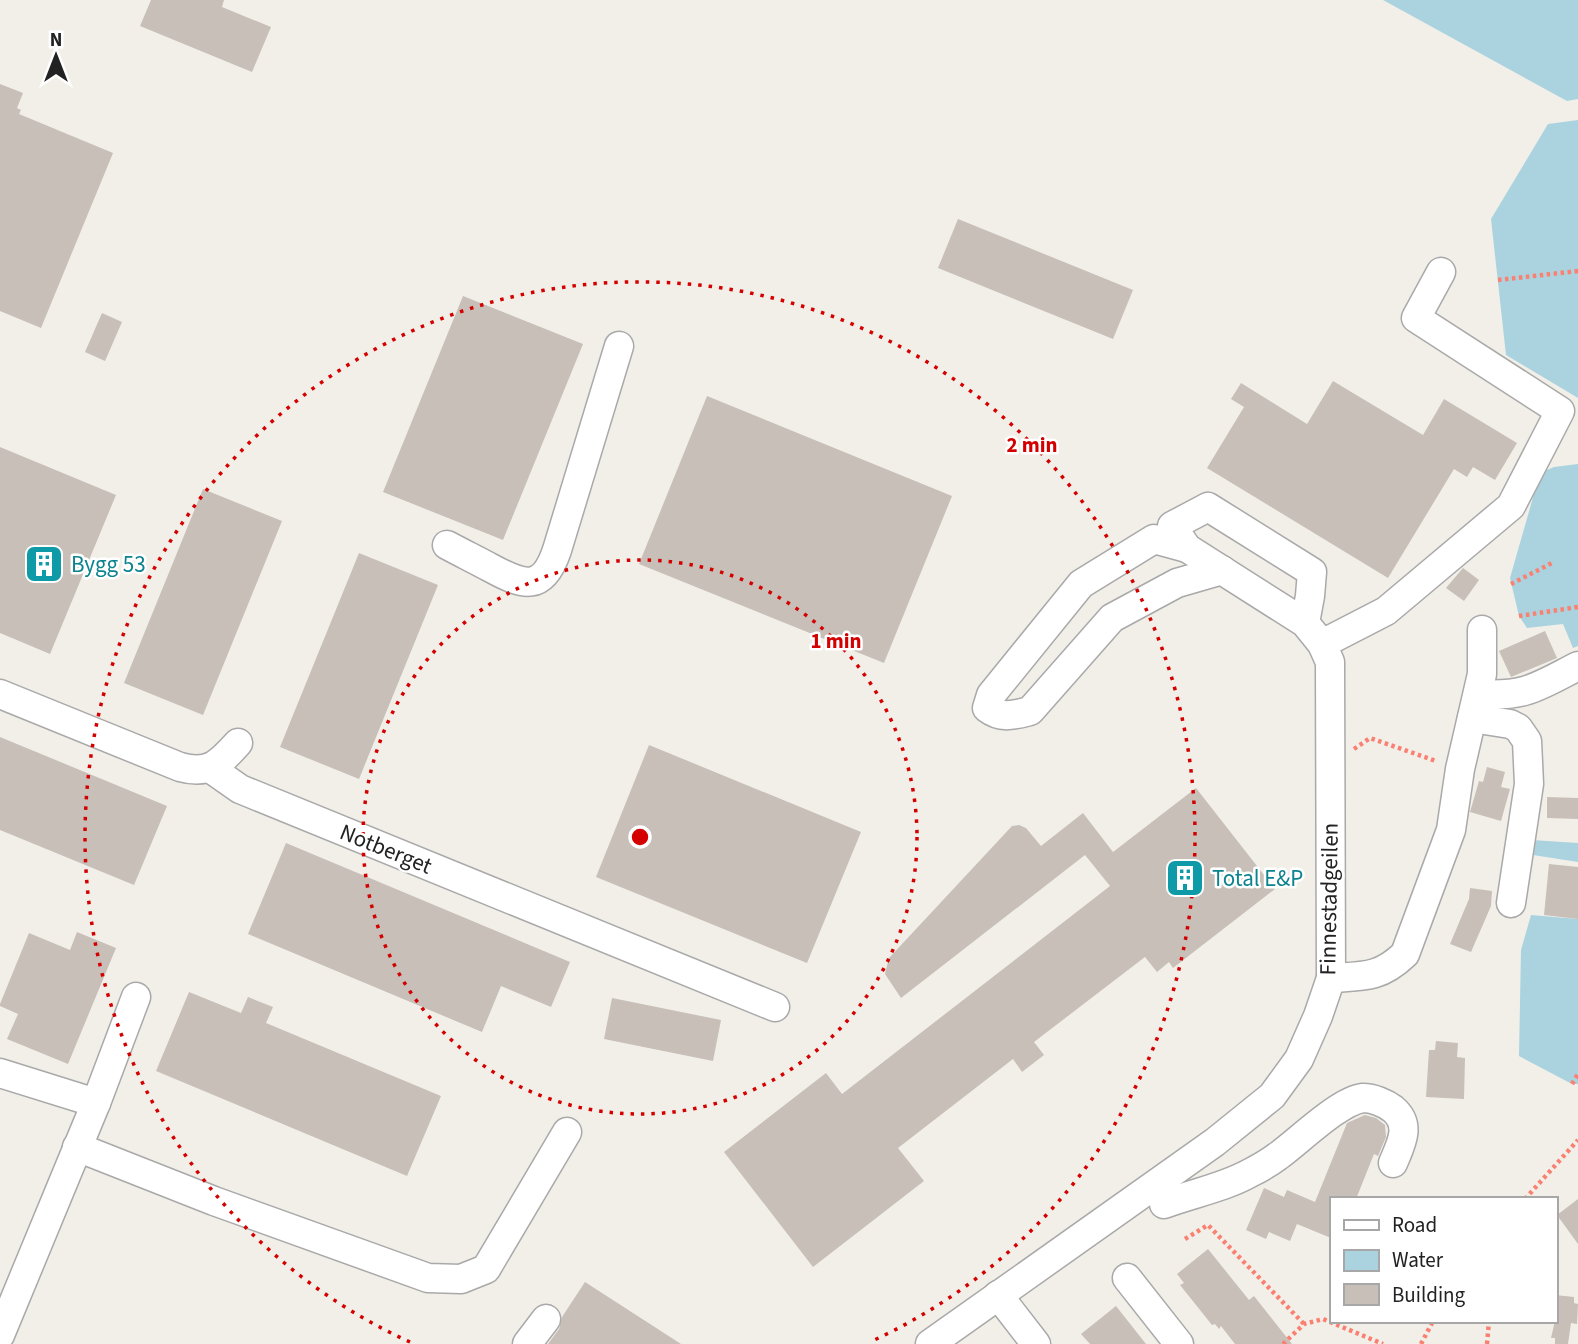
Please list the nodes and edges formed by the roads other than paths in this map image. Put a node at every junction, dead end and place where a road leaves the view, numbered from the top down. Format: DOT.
graph roads {
  1 [pos="1441,272"];
  2 [pos="619,346"];
  3 [pos="1569,416"];
  4 [pos="447,545"];
  5 [pos="1188,548"];
  6 [pos="1222,570"];
  7 [pos="1482,630"];
  8 [pos="1313,634"];
  9 [pos="1578,666"];
  10 [pos="0,693"];
  11 [pos="1477,695"];
  12 [pos="238,743"];
  13 [pos="210,768"];
  14 [pos="1511,903"];
  15 [pos="1331,978"];
  16 [pos="136,997"];
  17 [pos="775,1007"];
  18 [pos="0,1073"];
  19 [pos="96,1103"];
  20 [pos="568,1132"];
  21 [pos="77,1147"];
  22 [pos="1393,1163"];
  23 [pos="1164,1204"];
  24 [pos="1127,1278"];
  25 [pos="998,1295"];
  26 [pos="546,1319"];
  27 [pos="0,1335"];
  28 [pos="527,1344"];
  29 [pos="930,1344"];
  30 [pos="1036,1344"];
  31 [pos="1179,1344"];
  1 -- 3 [label="street"];
  2 -- 4 [label="street"];
  3 -- 8 [label="street"];
  5 -- 6 [label="street"];
  5 -- 6 [label="street"];
  5 -- 8 [label="street"];
  6 -- 8 [label="street"];
  7 -- 11 [label="street"];
  8 -- 15 [label="street, Finnestadgeilen"];
  9 -- 11 [label="street"];
  10 -- 13 [label="street, Notberget"];
  11 -- 14 [label="street"];
  11 -- 15 [label="street"];
  12 -- 13 [label="street"];
  13 -- 17 [label="street, Notberget"];
  15 -- 25 [label="street, Finnestadgeilen"];
  16 -- 19 [label="street"];
  18 -- 19 [label="street"];
  19 -- 21 [label="street"];
  20 -- 21 [label="street"];
  21 -- 27 [label="street"];
  22 -- 23 [label="street"];
  24 -- 31 [label="street"];
  25 -- 29 [label="street, Finnestadgeilen"];
  25 -- 30 [label="street"];
  26 -- 28 [label="street"];
}
